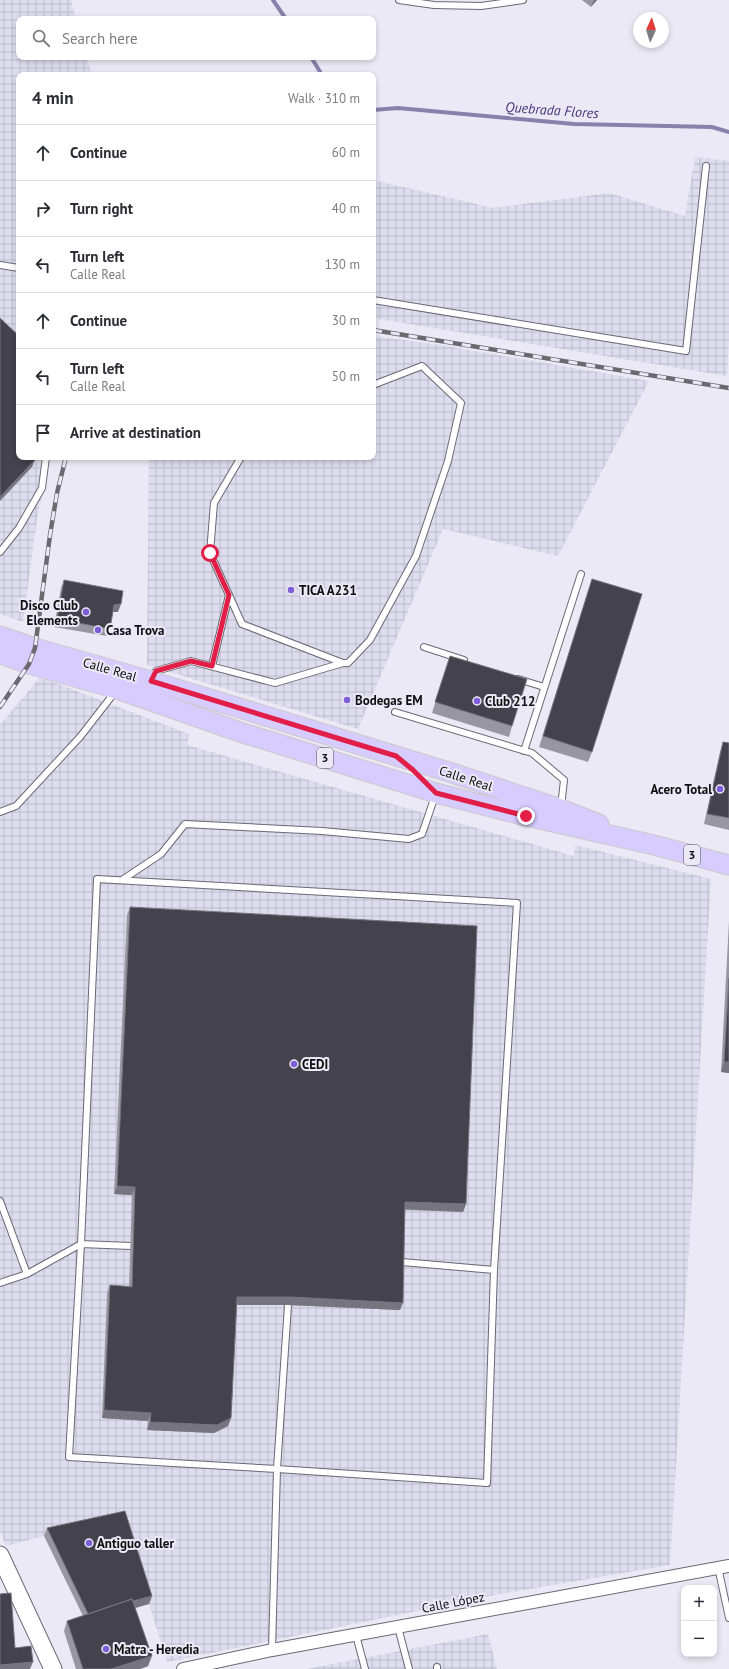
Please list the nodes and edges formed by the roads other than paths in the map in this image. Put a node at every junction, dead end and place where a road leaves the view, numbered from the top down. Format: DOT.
graph roads {
  1 [pos="399,0"];
  2 [pos="524,0"];
  3 [pos="706,166"];
  4 [pos="0,265"];
  5 [pos="16,268"];
  6 [pos="376,300"];
  7 [pos="376,384"];
  8 [pos="46,460"];
  9 [pos="239,460"];
  10 [pos="0,552"];
  11 [pos="581,574"];
  12 [pos="229,595"];
  13 [pos="0,636"];
  14 [pos="424,647"];
  15 [pos="0,654"];
  16 [pos="469,662"];
  17 [pos="343,663"];
  18 [pos="212,666"];
  19 [pos="514,677"];
  20 [pos="151,681"];
  21 [pos="544,687"];
  22 [pos="117,689"];
  23 [pos="395,712"];
  24 [pos="524,751"];
  25 [pos="396,756"];
  26 [pos="499,788"];
  27 [pos="436,793"];
  28 [pos="561,809"];
  29 [pos="0,812"];
  30 [pos="654,845"];
  31 [pos="729,865"];
  32 [pos="122,880"];
  33 [pos="0,1201"];
  34 [pos="81,1244"];
  35 [pos="131,1246"];
  36 [pos="402,1262"];
  37 [pos="494,1270"];
  38 [pos="26,1274"];
  39 [pos="0,1283"];
  40 [pos="288,1305"];
  41 [pos="277,1469"];
  42 [pos="0,1555"];
  43 [pos="723,1567"];
  44 [pos="729,1618"];
  45 [pos="398,1627"];
  46 [pos="356,1635"];
  47 [pos="272,1650"];
  48 [pos="53,1669"];
  49 [pos="183,1669"];
  50 [pos="365,1669"];
  51 [pos="409,1669"];
  1 -- 2 [label="lane"];
  3 -- 6 [label="lane"];
  4 -- 5 [label="lane"];
  7 -- 17 [label="lane"];
  8 -- 10 [label="lane"];
  9 -- 12 [label="lane"];
  11 -- 21 [label="lane"];
  12 -- 17 [label="lane"];
  12 -- 18 [label="lane"];
  13 -- 20 [label="main road, Calle Real / 3"];
  14 -- 16 [label="lane"];
  15 -- 22 [label="main road, Calle Real / 3"];
  17 -- 18 [label="lane"];
  18 -- 20 [label="lane"];
  19 -- 21 [label="lane"];
  20 -- 25 [label="main road, Calle Real / 3"];
  21 -- 24 [label="lane"];
  22 -- 27 [label="main road, Calle Real / 3"];
  22 -- 29 [label="lane"];
  23 -- 24 [label="lane"];
  24 -- 28 [label="lane"];
  25 -- 26 [label="main road, Calle Real / 3"];
  25 -- 27 [label="main road"];
  26 -- 27 [label="main road"];
  26 -- 28 [label="main road, Calle Real / 3"];
  27 -- 30 [label="main road, Calle Real / 3"];
  27 -- 32 [label="lane"];
  28 -- 30 [label="main road, Calle Real / 3"];
  30 -- 31 [label="main road, Calle Real / 3"];
  32 -- 34 [label="lane"];
  32 -- 37 [label="lane"];
  33 -- 38 [label="lane"];
  34 -- 35 [label="lane"];
  34 -- 38 [label="lane"];
  34 -- 41 [label="lane"];
  36 -- 37 [label="lane"];
  37 -- 41 [label="lane"];
  38 -- 39 [label="lane"];
  40 -- 41 [label="lane"];
  41 -- 47 [label="lane"];
  42 -- 48 [label="street"];
  43 -- 44 [label="lane"];
  43 -- 45 [label="street, Calle López"];
  45 -- 46 [label="street, Calle López"];
  45 -- 51 [label="lane"];
  46 -- 47 [label="street, Calle López"];
  46 -- 50 [label="lane"];
  47 -- 49 [label="street, Calle López"];
}
